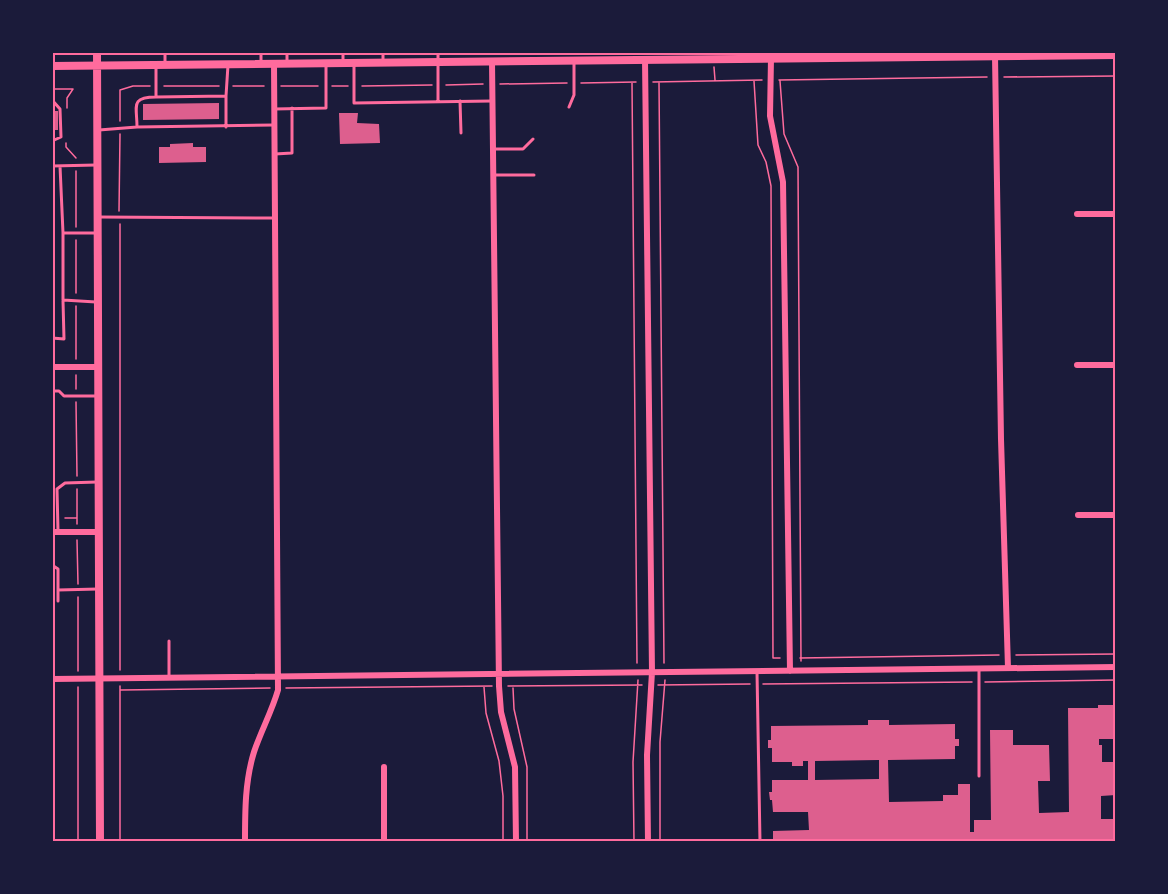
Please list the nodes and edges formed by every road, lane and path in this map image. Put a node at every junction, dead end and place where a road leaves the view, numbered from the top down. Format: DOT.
graph roads {
  1 [pos="97,52"];
  2 [pos="165,52"];
  3 [pos="261,52"];
  4 [pos="287,52"];
  5 [pos="343,52"];
  6 [pos="383,52"];
  7 [pos="729,55"];
  8 [pos="860,55"];
  9 [pos="1116,55"];
  10 [pos="996,56"];
  11 [pos="438,57"];
  12 [pos="470,57"];
  13 [pos="771,58"];
  14 [pos="645,59"];
  15 [pos="574,60"];
  16 [pos="492,61"];
  17 [pos="343,62"];
  18 [pos="354,62"];
  19 [pos="383,62"];
  20 [pos="261,63"];
  21 [pos="274,63"];
  22 [pos="287,63"];
  23 [pos="326,63"];
  24 [pos="156,64"];
  25 [pos="165,64"];
  26 [pos="228,64"];
  27 [pos="97,65"];
  28 [pos="52,66"];
  29 [pos="1116,75"];
  30 [pos="996,77"];
  31 [pos="754,80"];
  32 [pos="771,80"];
  33 [pos="780,80"];
  34 [pos="632,82"];
  35 [pos="645,82"];
  36 [pos="659,82"];
  37 [pos="574,83"];
  38 [pos="492,84"];
  39 [pos="438,85"];
  40 [pos="156,86"];
  41 [pos="226,86"];
  42 [pos="274,86"];
  43 [pos="326,86"];
  44 [pos="354,86"];
  45 [pos="52,89"];
  46 [pos="226,96"];
  47 [pos="156,97"];
  48 [pos="52,100"];
  49 [pos="492,101"];
  50 [pos="438,102"];
  51 [pos="460,102"];
  52 [pos="569,107"];
  53 [pos="67,108"];
  54 [pos="292,108"];
  55 [pos="274,109"];
  56 [pos="274,125"];
  57 [pos="137,127"];
  58 [pos="226,127"];
  59 [pos="120,128"];
  60 [pos="97,130"];
  61 [pos="461,133"];
  62 [pos="67,137"];
  63 [pos="533,139"];
  64 [pos="52,141"];
  65 [pos="493,149"];
  66 [pos="275,154"];
  67 [pos="97,165"];
  68 [pos="52,166"];
  69 [pos="60,166"];
  70 [pos="76,166"];
  71 [pos="494,175"];
  72 [pos="534,175"];
  73 [pos="1077,214"];
  74 [pos="1116,214"];
  75 [pos="98,217"];
  76 [pos="120,217"];
  77 [pos="275,218"];
  78 [pos="63,233"];
  79 [pos="76,233"];
  80 [pos="98,233"];
  81 [pos="63,300"];
  82 [pos="76,301"];
  83 [pos="98,302"];
  84 [pos="52,338"];
  85 [pos="1077,365"];
  86 [pos="1116,365"];
  87 [pos="52,366"];
  88 [pos="76,366"];
  89 [pos="98,366"];
  90 [pos="52,391"];
  91 [pos="76,396"];
  92 [pos="98,396"];
  93 [pos="77,482"];
  94 [pos="99,482"];
  95 [pos="52,515"];
  96 [pos="58,515"];
  97 [pos="1078,515"];
  98 [pos="1116,515"];
  99 [pos="55,532"];
  100 [pos="77,532"];
  101 [pos="99,532"];
  102 [pos="52,565"];
  103 [pos="78,589"];
  104 [pos="99,589"];
  105 [pos="58,590"];
  106 [pos="58,601"];
  107 [pos="169,641"];
  108 [pos="1116,654"];
  109 [pos="1007,655"];
  110 [pos="790,658"];
  111 [pos="801,658"];
  112 [pos="1116,667"];
  113 [pos="1008,668"];
  114 [pos="979,669"];
  115 [pos="757,671"];
  116 [pos="790,671"];
  117 [pos="801,671"];
  118 [pos="638,672"];
  119 [pos="652,672"];
  120 [pos="664,672"];
  121 [pos="499,674"];
  122 [pos="278,677"];
  123 [pos="120,678"];
  124 [pos="169,678"];
  125 [pos="52,679"];
  126 [pos="78,679"];
  127 [pos="100,679"];
  128 [pos="1116,680"];
  129 [pos="979,682"];
  130 [pos="801,683"];
  131 [pos="758,684"];
  132 [pos="638,685"];
  133 [pos="651,685"];
  134 [pos="664,685"];
  135 [pos="484,686"];
  136 [pos="499,686"];
  137 [pos="278,688"];
  138 [pos="120,690"];
  139 [pos="384,767"];
  140 [pos="979,776"];
  141 [pos="78,842"];
  142 [pos="100,842"];
  143 [pos="120,842"];
  144 [pos="245,842"];
  145 [pos="384,842"];
  146 [pos="503,842"];
  147 [pos="516,842"];
  148 [pos="634,842"];
  149 [pos="648,842"];
  150 [pos="660,842"];
  151 [pos="760,842"];
  1 -- 27 [label="street"];
  2 -- 25 [label="lane"];
  3 -- 20 [label="lane"];
  4 -- 22 [label="lane"];
  5 -- 17 [label="lane"];
  6 -- 19 [label="lane"];
  7 -- 13 [label="street"];
  7 -- 14 [label="street"];
  8 -- 10 [label="street"];
  8 -- 13 [label="street"];
  9 -- 10 [label="street"];
  10 -- 30 [label="street"];
  11 -- 12 [label="street"];
  11 -- 19 [label="street"];
  11 -- 39 [label="lane"];
  12 -- 16 [label="street"];
  13 -- 32 [label="street"];
  14 -- 15 [label="street"];
  14 -- 35 [label="street"];
  15 -- 16 [label="street"];
  15 -- 37 [label="lane"];
  16 -- 38 [label="street"];
  17 -- 18 [label="street"];
  17 -- 23 [label="street"];
  18 -- 19 [label="street"];
  18 -- 44 [label="lane"];
  20 -- 21 [label="street"];
  20 -- 26 [label="street"];
  21 -- 22 [label="street"];
  21 -- 42 [label="street"];
  22 -- 23 [label="street"];
  23 -- 43 [label="lane"];
  24 -- 25 [label="street"];
  24 -- 27 [label="street"];
  24 -- 40 [label="lane"];
  25 -- 26 [label="street"];
  26 -- 41 [label="lane"];
  27 -- 28 [label="street"];
  27 -- 60 [label="street"];
  29 -- 30 [label="path"];
  30 -- 33 [label="path"];
  30 -- 109 [label="street"];
  31 -- 32 [label="path"];
  31 -- 36 [label="path"];
  31 -- 110 [label="path"];
  32 -- 33 [label="path"];
  32 -- 110 [label="street"];
  33 -- 111 [label="path"];
  34 -- 35 [label="path"];
  34 -- 37 [label="path"];
  34 -- 118 [label="path"];
  35 -- 36 [label="path"];
  35 -- 119 [label="street"];
  36 -- 120 [label="path"];
  37 -- 38 [label="path"];
  37 -- 52 [label="lane"];
  38 -- 39 [label="path"];
  38 -- 49 [label="street"];
  39 -- 44 [label="path"];
  39 -- 50 [label="lane"];
  40 -- 41 [label="path"];
  40 -- 47 [label="lane"];
  40 -- 59 [label="path"];
  41 -- 42 [label="path"];
  41 -- 46 [label="lane"];
  42 -- 43 [label="path"];
  42 -- 55 [label="street"];
  43 -- 44 [label="path"];
  43 -- 54 [label="lane"];
  44 -- 50 [label="lane"];
  45 -- 53 [label="path"];
  46 -- 47 [label="lane"];
  46 -- 58 [label="lane"];
  47 -- 57 [label="lane"];
  48 -- 64 [label="lane"];
  49 -- 51 [label="lane"];
  49 -- 65 [label="street"];
  50 -- 51 [label="lane"];
  51 -- 61 [label="lane"];
  54 -- 55 [label="lane"];
  54 -- 66 [label="lane"];
  55 -- 56 [label="street"];
  56 -- 58 [label="lane"];
  56 -- 66 [label="street"];
  57 -- 58 [label="lane"];
  57 -- 59 [label="lane"];
  59 -- 60 [label="lane"];
  59 -- 76 [label="path"];
  60 -- 67 [label="street"];
  62 -- 70 [label="path"];
  63 -- 65 [label="lane"];
  65 -- 71 [label="street"];
  66 -- 77 [label="street"];
  67 -- 70 [label="lane"];
  67 -- 75 [label="street"];
  68 -- 69 [label="lane"];
  69 -- 70 [label="lane"];
  69 -- 78 [label="lane"];
  70 -- 79 [label="path"];
  71 -- 72 [label="lane"];
  71 -- 121 [label="street"];
  73 -- 74 [label="street"];
  75 -- 76 [label="lane"];
  75 -- 80 [label="street"];
  76 -- 77 [label="lane"];
  76 -- 123 [label="path"];
  77 -- 122 [label="street"];
  78 -- 79 [label="lane"];
  78 -- 81 [label="lane"];
  79 -- 80 [label="lane"];
  79 -- 82 [label="path"];
  80 -- 83 [label="street"];
  81 -- 82 [label="lane"];
  81 -- 84 [label="lane"];
  82 -- 83 [label="lane"];
  82 -- 88 [label="path"];
  83 -- 89 [label="street"];
  85 -- 86 [label="street"];
  87 -- 88 [label="street"];
  88 -- 89 [label="street"];
  88 -- 91 [label="path"];
  89 -- 92 [label="street"];
  90 -- 91 [label="lane"];
  91 -- 92 [label="lane"];
  91 -- 93 [label="path"];
  92 -- 94 [label="street"];
  93 -- 94 [label="lane"];
  93 -- 96 [label="lane"];
  93 -- 100 [label="path"];
  94 -- 101 [label="street"];
  95 -- 96 [label="lane"];
  96 -- 99 [label="lane"];
  97 -- 98 [label="street"];
  99 -- 100 [label="street"];
  100 -- 101 [label="street"];
  100 -- 103 [label="path"];
  101 -- 104 [label="street"];
  102 -- 105 [label="lane"];
  103 -- 104 [label="lane"];
  103 -- 105 [label="lane"];
  103 -- 126 [label="path"];
  104 -- 127 [label="street"];
  105 -- 106 [label="lane"];
  107 -- 124 [label="lane"];
  108 -- 109 [label="path"];
  109 -- 111 [label="path"];
  109 -- 113 [label="street"];
  110 -- 116 [label="street"];
  111 -- 117 [label="path"];
  112 -- 113 [label="street"];
  113 -- 114 [label="street"];
  114 -- 117 [label="street"];
  114 -- 129 [label="lane"];
  115 -- 116 [label="street"];
  115 -- 120 [label="street"];
  115 -- 131 [label="lane"];
  116 -- 117 [label="street"];
  117 -- 130 [label="path"];
  118 -- 119 [label="street"];
  118 -- 121 [label="street"];
  118 -- 132 [label="path"];
  119 -- 120 [label="street"];
  119 -- 133 [label="street"];
  120 -- 134 [label="path"];
  121 -- 122 [label="street"];
  121 -- 136 [label="street"];
  122 -- 124 [label="street"];
  122 -- 137 [label="street"];
  123 -- 124 [label="street"];
  123 -- 127 [label="street"];
  123 -- 138 [label="path"];
  125 -- 126 [label="street"];
  126 -- 127 [label="street"];
  126 -- 141 [label="path"];
  127 -- 142 [label="street"];
  128 -- 129 [label="path"];
  129 -- 130 [label="path"];
  129 -- 140 [label="lane"];
  130 -- 131 [label="path"];
  131 -- 134 [label="path"];
  131 -- 151 [label="lane"];
  132 -- 133 [label="path"];
  132 -- 136 [label="path"];
  132 -- 148 [label="path"];
  133 -- 134 [label="path"];
  133 -- 149 [label="street"];
  134 -- 150 [label="path"];
  135 -- 136 [label="path"];
  135 -- 137 [label="path"];
  135 -- 146 [label="path"];
  136 -- 147 [label="street"];
  137 -- 138 [label="path"];
  137 -- 144 [label="street"];
  138 -- 143 [label="path"];
  139 -- 145 [label="street"];
}
